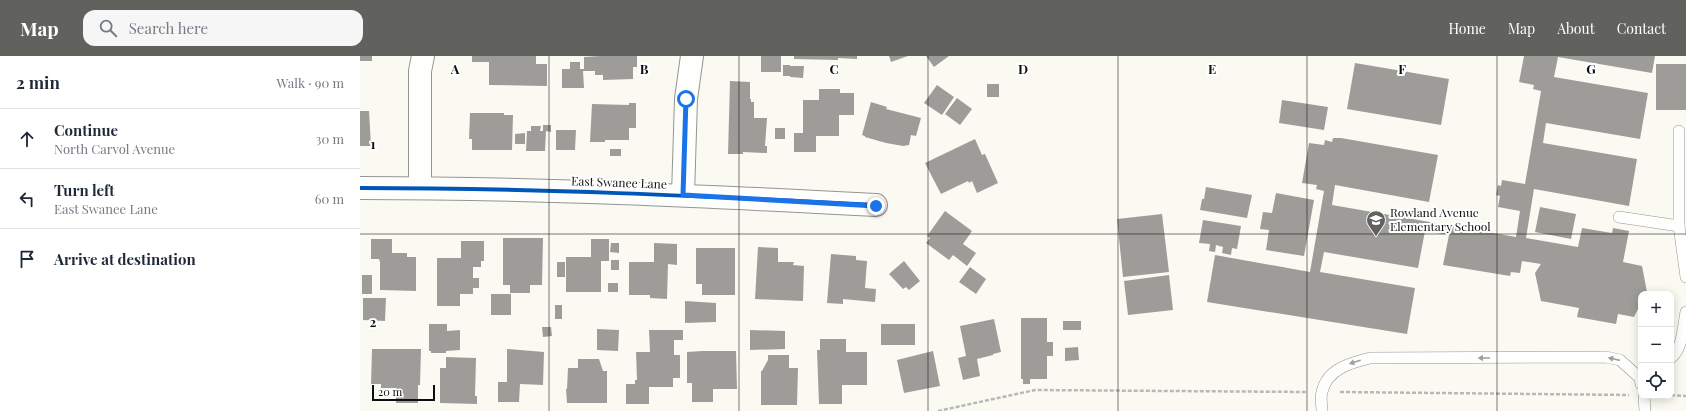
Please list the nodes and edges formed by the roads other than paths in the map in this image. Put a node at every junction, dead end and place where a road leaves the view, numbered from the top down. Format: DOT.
graph roads {
  1 [pos="423,56"];
  2 [pos="692,56"];
  3 [pos="1679,131"];
  4 [pos="360,188"];
  5 [pos="420,188"];
  6 [pos="683,195"];
  7 [pos="876,206"];
  8 [pos="1619,217"];
  9 [pos="1679,226"];
  10 [pos="1686,277"];
  11 [pos="1686,312"];
  12 [pos="1674,356"];
  13 [pos="1638,377"];
  14 [pos="1639,399"];
  15 [pos="1322,411"];
  16 [pos="1645,411"];
  1 -- 5 [label="street"];
  2 -- 6 [label="street"];
  3 -- 9 [label="lane"];
  4 -- 5 [label="street, East Swanee Lane"];
  5 -- 6 [label="street, East Swanee Lane"];
  6 -- 7 [label="street, East Swanee Lane"];
  8 -- 9 [label="lane"];
  9 -- 10 [label="lane"];
  11 -- 12 [label="lane"];
  13 -- 15 [label="lane, one-way"];
  14 -- 16 [label="lane"];
}
